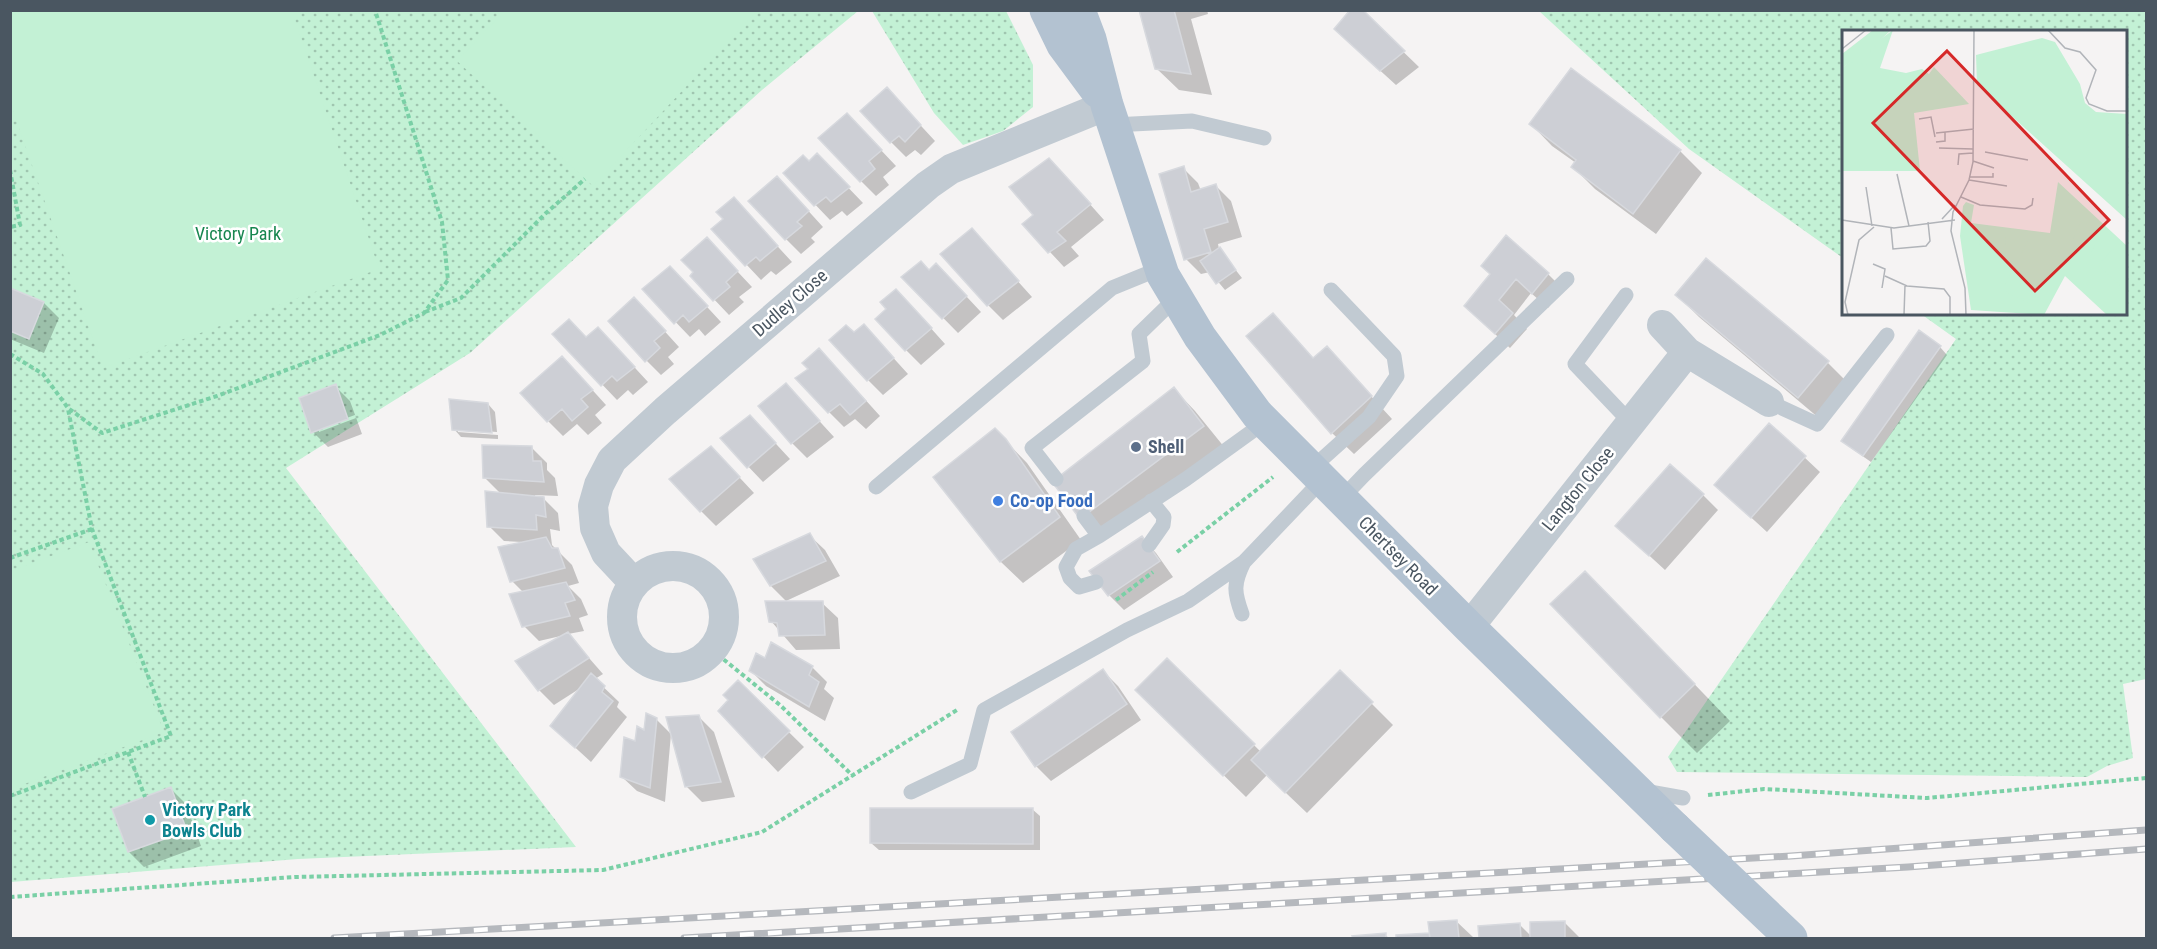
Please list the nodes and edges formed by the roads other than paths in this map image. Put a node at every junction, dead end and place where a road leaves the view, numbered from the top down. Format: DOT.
graph roads {
  1 [pos="1046,10"];
  2 [pos="1083,14"];
  3 [pos="1110,115"];
  4 [pos="1264,138"];
  5 [pos="1161,268"];
  6 [pos="1567,279"];
  7 [pos="1331,290"];
  8 [pos="1626,295"];
  9 [pos="1176,298"];
  10 [pos="1662,325"];
  11 [pos="1887,334"];
  12 [pos="1687,352"];
  13 [pos="1769,402"];
  14 [pos="1265,422"];
  15 [pos="1631,423"];
  16 [pos="1318,476"];
  17 [pos="1056,479"];
  18 [pos="876,487"];
  19 [pos="1151,501"];
  20 [pos="1084,516"];
  21 [pos="1099,536"];
  22 [pos="1149,545"];
  23 [pos="1244,562"];
  24 [pos="1096,582"];
  25 [pos="634,583"];
  26 [pos="1242,614"];
  27 [pos="1468,627"];
  28 [pos="911,792"];
  29 [pos="1791,939"];
  1 -- 3 [label="main road, Chertsey Road"];
  2 -- 3 [label="main road, Chertsey Road"];
  3 -- 4 [label="lane"];
  3 -- 5 [label="main road, Chertsey Road"];
  3 -- 25 [label="street, Dudley Close"];
  5 -- 9 [label="main road, Chertsey Road"];
  5 -- 18 [label="lane"];
  6 -- 16 [label="lane"];
  7 -- 16 [label="lane"];
  8 -- 15 [label="lane"];
  9 -- 14 [label="main road, Chertsey Road"];
  9 -- 17 [label="lane"];
  10 -- 12 [label="street"];
  11 -- 13 [label="lane"];
  12 -- 13 [label="street"];
  12 -- 15 [label="street, Langton Close"];
  14 -- 16 [label="main road, Chertsey Road"];
  14 -- 19 [label="lane"];
  15 -- 27 [label="street, Langton Close"];
  16 -- 23 [label="lane"];
  16 -- 27 [label="main road, Chertsey Road"];
  19 -- 21 [label="lane"];
  19 -- 22 [label="lane"];
  20 -- 21 [label="lane"];
  21 -- 24 [label="lane"];
  23 -- 26 [label="lane"];
  23 -- 28 [label="lane"];
  25 -- 25 [label="street"];
  27 -- 29 [label="main road, Chertsey Road, bridge"];
}
